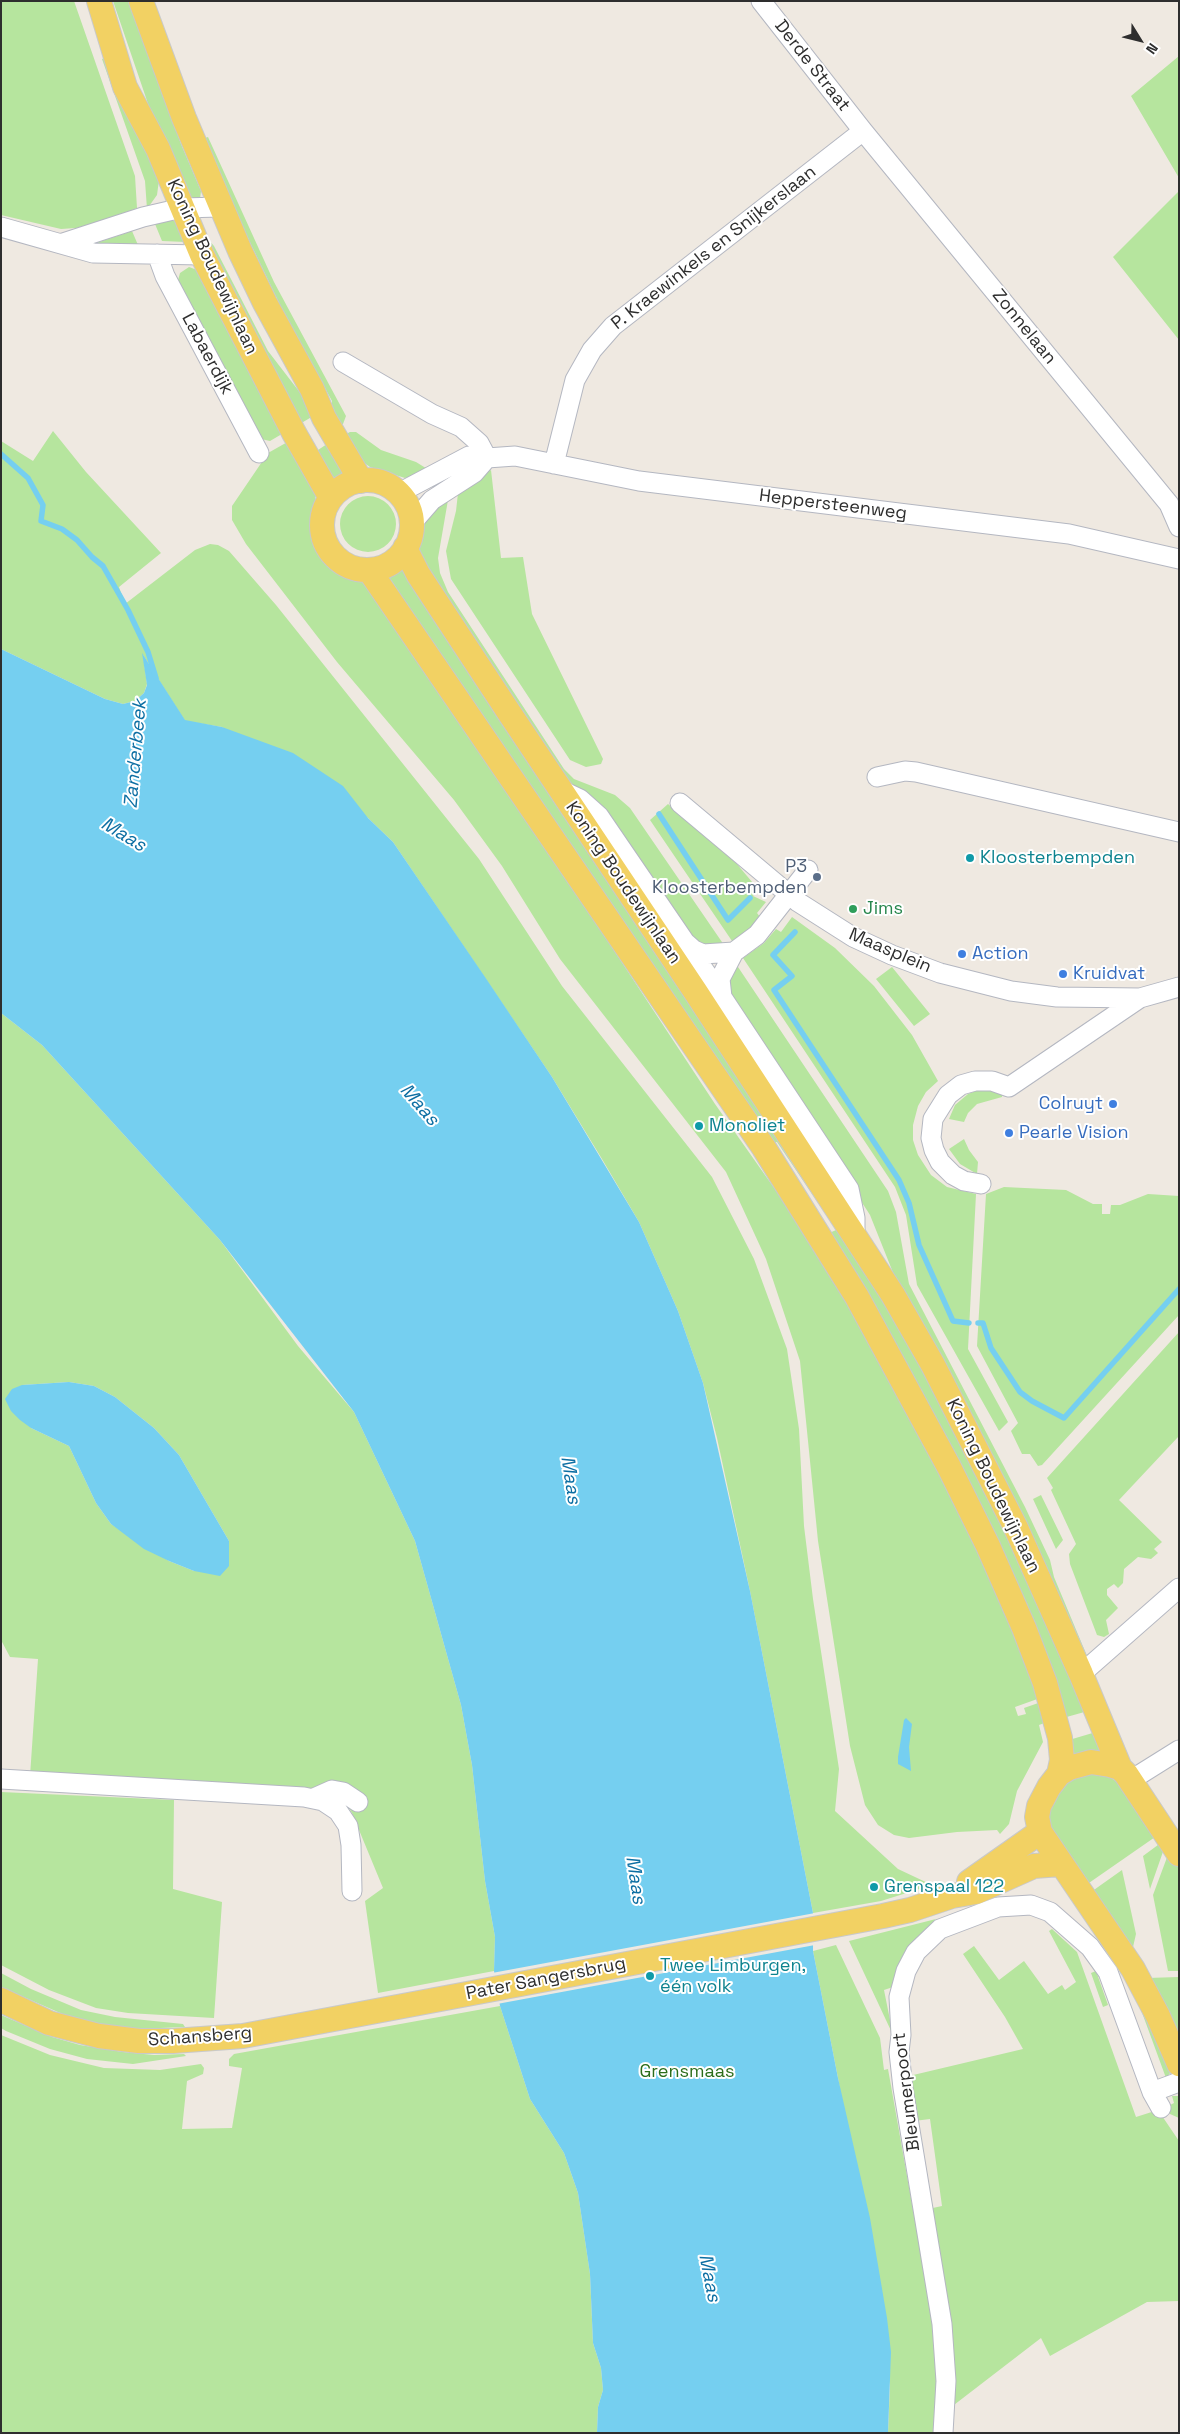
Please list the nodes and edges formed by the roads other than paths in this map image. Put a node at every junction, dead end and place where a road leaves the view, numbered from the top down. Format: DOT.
graph roads {
  1 [pos="98,1"];
  2 [pos="141,1"];
  3 [pos="761,1"];
  4 [pos="863,131"];
  5 [pos="220,207"];
  6 [pos="182,208"];
  7 [pos="1,227"];
  8 [pos="63,243"];
  9 [pos="157,254"];
  10 [pos="202,255"];
  11 [pos="343,362"];
  12 [pos="260,453"];
  13 [pos="487,458"];
  14 [pos="554,464"];
  15 [pos="361,480"];
  16 [pos="399,493"];
  17 [pos="331,498"];
  18 [pos="412,523"];
  19 [pos="1179,527"];
  20 [pos="405,548"];
  21 [pos="1178,555"];
  22 [pos="369,570"];
  23 [pos="877,777"];
  24 [pos="561,790"];
  25 [pos="680,803"];
  26 [pos="1179,832"];
  27 [pos="808,870"];
  28 [pos="783,901"];
  29 [pos="684,942"];
  30 [pos="734,952"];
  31 [pos="1179,987"];
  32 [pos="722,997"];
  33 [pos="1140,998"];
  34 [pos="981,1184"];
  35 [pos="850,1218"];
  36 [pos="807,1220"];
  37 [pos="1179,1588"];
  38 [pos="1081,1674"];
  39 [pos="1179,1750"];
  40 [pos="1131,1773"];
  41 [pos="1059,1774"];
  42 [pos="1,1779"];
  43 [pos="314,1798"];
  44 [pos="358,1802"];
  45 [pos="1040,1832"];
  46 [pos="1179,1854"];
  47 [pos="1061,1864"];
  48 [pos="352,1891"];
  49 [pos="952,1896"];
  50 [pos="1,2000"];
  51 [pos="403,2006"];
  52 [pos="1179,2064"];
  53 [pos="1179,2082"];
  54 [pos="943,2433"];
  1 -- 6 [label="main road, Koning Boudewijnlaan"];
  2 -- 5 [label="main road, Koning Boudewijnlaan"];
  3 -- 4 [label="street, Derde Straat"];
  4 -- 14 [label="street, P. Kraewinkels en Snijkerslaan"];
  4 -- 19 [label="street, Zonnelaan"];
  5 -- 6 [label="street"];
  5 -- 15 [label="main road, Koning Boudewijnlaan"];
  6 -- 8 [label="street"];
  6 -- 10 [label="main road, Koning Boudewijnlaan"];
  7 -- 8 [label="street"];
  8 -- 9 [label="street"];
  9 -- 10 [label="street"];
  9 -- 12 [label="street, Labaerdijk"];
  10 -- 17 [label="main road, Koning Boudewijnlaan"];
  11 -- 13 [label="street"];
  13 -- 14 [label="street, Heppersteenweg"];
  13 -- 16 [label="street, Heppersteenweg"];
  13 -- 18 [label="street"];
  14 -- 21 [label="street, Heppersteenweg"];
  15 -- 16 [label="main road"];
  15 -- 17 [label="main road"];
  16 -- 18 [label="main road"];
  17 -- 22 [label="main road"];
  18 -- 20 [label="main road"];
  20 -- 22 [label="main road"];
  20 -- 24 [label="main road, Koning Boudewijnlaan"];
  22 -- 36 [label="main road, Koning Boudewijnlaan"];
  23 -- 26 [label="street"];
  24 -- 29 [label="street"];
  24 -- 35 [label="main road, Koning Boudewijnlaan"];
  25 -- 28 [label="street, Maasplein"];
  27 -- 28 [label="street"];
  28 -- 30 [label="street"];
  28 -- 33 [label="street, Maasplein"];
  29 -- 30 [label="street"];
  29 -- 32 [label="street"];
  30 -- 32 [label="street"];
  31 -- 33 [label="street"];
  32 -- 35 [label="street"];
  33 -- 34 [label="street"];
  35 -- 36 [label="street"];
  35 -- 38 [label="main road, Koning Boudewijnlaan"];
  36 -- 41 [label="main road, Koning Boudewijnlaan"];
  37 -- 38 [label="street"];
  38 -- 40 [label="main road, Koning Boudewijnlaan"];
  39 -- 40 [label="street"];
  40 -- 41 [label="main road"];
  40 -- 46 [label="main road, Koning Boudewijnlaan"];
  41 -- 45 [label="main road"];
  42 -- 43 [label="street"];
  43 -- 44 [label="street"];
  43 -- 48 [label="street"];
  45 -- 47 [label="main road"];
  45 -- 49 [label="main road, Pater Sangersbrug"];
  47 -- 49 [label="main road, Pater Sangersbrug"];
  47 -- 52 [label="main road"];
  49 -- 51 [label="main road, Pater Sangersbrug"];
  50 -- 51 [label="main road, Schansberg"];
  53 -- 54 [label="street, Bleumerpoort"];
}
